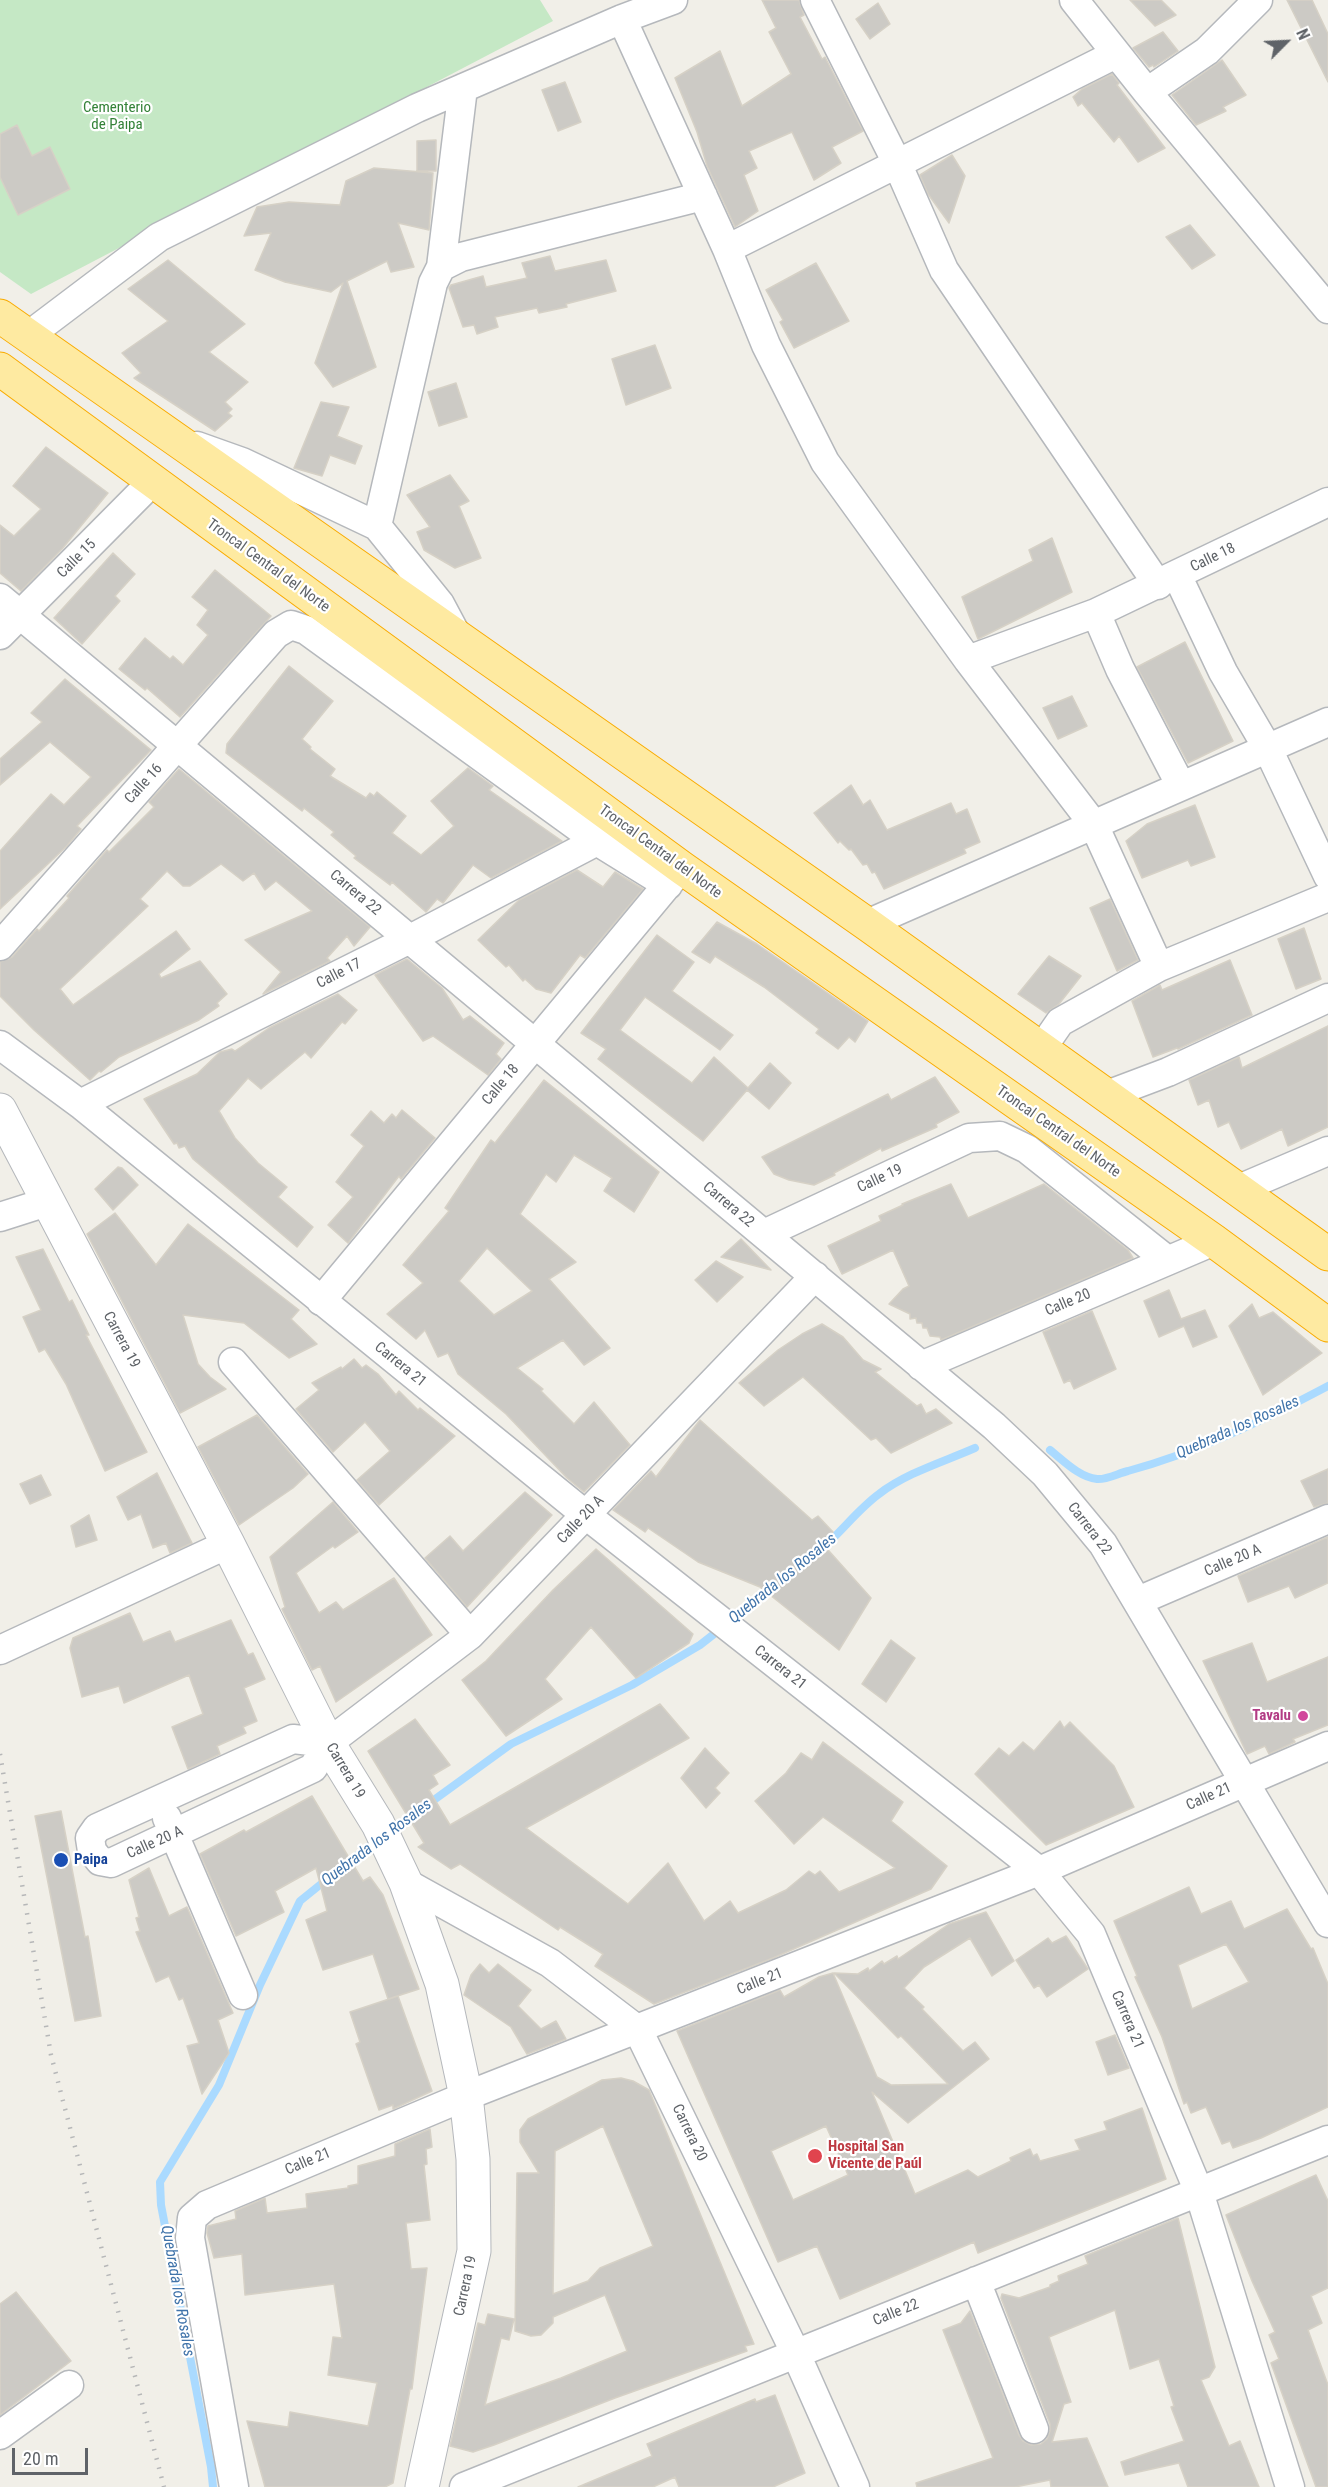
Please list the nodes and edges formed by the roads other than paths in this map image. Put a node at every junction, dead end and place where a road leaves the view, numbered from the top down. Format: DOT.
graph roads {
  1 [pos="673,0"];
  2 [pos="815,0"];
  3 [pos="1076,0"];
  4 [pos="1258,0"];
  5 [pos="622,19"];
  6 [pos="1116,54"];
  7 [pos="463,88"];
  8 [pos="1147,92"];
  9 [pos="897,163"];
  10 [pos="703,196"];
  11 [pos="728,249"];
  12 [pos="441,267"];
  13 [pos="1328,309"];
  14 [pos="0,316"];
  15 [pos="28,336"];
  16 [pos="0,369"];
  17 [pos="176,439"];
  18 [pos="153,481"];
  19 [pos="1328,502"];
  20 [pos="376,526"];
  21 [pos="1168,580"];
  22 [pos="10,606"];
  23 [pos="1096,613"];
  24 [pos="456,634"];
  25 [pos="0,635"];
  26 [pos="968,660"];
  27 [pos="1328,722"];
  28 [pos="178,746"];
  29 [pos="1268,749"];
  30 [pos="1181,786"];
  31 [pos="1094,825"];
  32 [pos="597,841"];
  33 [pos="1325,861"];
  34 [pos="675,877"];
  35 [pos="1328,897"];
  36 [pos="867,924"];
  37 [pos="410,939"];
  38 [pos="0,946"];
  39 [pos="1159,967"];
  40 [pos="1328,998"];
  41 [pos="536,1044"];
  42 [pos="0,1045"];
  43 [pos="1042,1048"];
  44 [pos="1107,1095"];
  45 [pos="80,1104"];
  46 [pos="0,1110"];
  47 [pos="1328,1151"];
  48 [pos="1239,1189"];
  49 [pos="48,1202"];
  50 [pos="0,1217"];
  51 [pos="764,1234"];
  52 [pos="1214,1241"];
  53 [pos="1322,1242"];
  54 [pos="1167,1260"];
  55 [pos="815,1276"];
  56 [pos="321,1301"];
  57 [pos="1328,1324"];
  58 [pos="232,1362"];
  59 [pos="921,1366"];
  60 [pos="586,1515"];
  61 [pos="1328,1519"];
  62 [pos="228,1544"];
  63 [pos="1138,1601"];
  64 [pos="470,1635"];
  65 [pos="0,1650"];
  66 [pos="328,1743"];
  67 [pos="1328,1746"];
  68 [pos="1243,1782"];
  69 [pos="159,1800"];
  70 [pos="174,1835"];
  71 [pos="1039,1871"];
  72 [pos="403,1876"];
  73 [pos="1328,1923"];
  74 [pos="243,1995"];
  75 [pos="639,2030"];
  76 [pos="466,2096"];
  77 [pos="1328,2140"];
  78 [pos="1199,2192"];
  79 [pos="976,2281"];
  80 [pos="796,2354"];
  81 [pos="69,2385"];
  82 [pos="1034,2429"];
  83 [pos="0,2435"];
  84 [pos="234,2487"];
  85 [pos="422,2487"];
  86 [pos="464,2487"];
  87 [pos="855,2487"];
  88 [pos="1290,2487"];
  1 -- 5 [label="street"];
  2 -- 9 [label="street"];
  3 -- 6 [label="street"];
  4 -- 8 [label="street"];
  5 -- 7 [label="street"];
  5 -- 10 [label="street"];
  6 -- 8 [label="street"];
  6 -- 9 [label="street"];
  7 -- 12 [label="street"];
  7 -- 15 [label="street"];
  8 -- 13 [label="street"];
  9 -- 11 [label="street"];
  9 -- 21 [label="street"];
  10 -- 11 [label="street"];
  10 -- 12 [label="street"];
  11 -- 26 [label="street"];
  12 -- 20 [label="street"];
  14 -- 15 [label="highway"];
  15 -- 17 [label="highway"];
  16 -- 18 [label="highway, Troncal Central del Norte"];
  17 -- 20 [label="street"];
  17 -- 24 [label="highway"];
  18 -- 22 [label="street, Calle 15"];
  18 -- 34 [label="highway, Troncal Central del Norte"];
  19 -- 21 [label="street, Calle 18"];
  20 -- 24 [label="street"];
  21 -- 23 [label="street, Calle 18"];
  21 -- 29 [label="street"];
  22 -- 25 [label="street, Calle 15"];
  22 -- 28 [label="street, Carrera 22"];
  23 -- 26 [label="street, Calle 18"];
  23 -- 30 [label="street"];
  24 -- 36 [label="highway"];
  26 -- 31 [label="street"];
  27 -- 29 [label="street"];
  28 -- 32 [label="street, Calle 16"];
  28 -- 37 [label="street, Carrera 22"];
  28 -- 38 [label="street, Calle 16"];
  29 -- 30 [label="street"];
  29 -- 33 [label="street"];
  30 -- 31 [label="street"];
  31 -- 36 [label="street"];
  31 -- 39 [label="street"];
  32 -- 34 [label="street"];
  32 -- 37 [label="street, Calle 17"];
  34 -- 41 [label="street, Calle 18"];
  34 -- 52 [label="highway, Troncal Central del Norte"];
  35 -- 39 [label="street"];
  36 -- 43 [label="highway"];
  37 -- 41 [label="street, Carrera 22"];
  37 -- 45 [label="street, Calle 17"];
  39 -- 43 [label="street"];
  40 -- 44 [label="street"];
  41 -- 51 [label="street, Carrera 22"];
  41 -- 56 [label="street, Calle 18"];
  42 -- 45 [label="street, Carrera 21"];
  43 -- 44 [label="highway"];
  44 -- 48 [label="highway"];
  45 -- 56 [label="street, Carrera 21"];
  46 -- 49 [label="street, Carrera 19"];
  47 -- 48 [label="street"];
  48 -- 53 [label="highway"];
  49 -- 50 [label="street"];
  49 -- 62 [label="street, Carrera 19"];
  51 -- 54 [label="street, Calle 19"];
  51 -- 55 [label="street, Carrera 22"];
  52 -- 54 [label="street, Calle 20"];
  52 -- 57 [label="highway, Troncal Central del Norte"];
  54 -- 59 [label="street, Calle 20"];
  55 -- 59 [label="street, Carrera 22"];
  55 -- 60 [label="street, Calle 20 A"];
  56 -- 60 [label="street, Carrera 21"];
  58 -- 64 [label="street"];
  59 -- 63 [label="street, Carrera 22"];
  60 -- 64 [label="street, Calle 20 A"];
  60 -- 71 [label="street, Carrera 21"];
  61 -- 63 [label="street, Calle 20 A"];
  62 -- 65 [label="street"];
  62 -- 66 [label="street, Carrera 19"];
  63 -- 68 [label="street, Carrera 22"];
  64 -- 66 [label="street, Calle 20 A"];
  66 -- 69 [label="street, Calle 20 A"];
  66 -- 70 [label="street, Calle 20 A"];
  66 -- 72 [label="street, Carrera 19"];
  67 -- 68 [label="street, Calle 21"];
  68 -- 71 [label="street, Calle 21"];
  68 -- 73 [label="street, Carrera 22"];
  69 -- 70 [label="street"];
  69 -- 70 [label="street, Calle 20 A"];
  70 -- 74 [label="street"];
  71 -- 75 [label="street, Calle 21"];
  71 -- 78 [label="street, Carrera 21"];
  72 -- 75 [label="street, Carrera 20"];
  72 -- 76 [label="street, Carrera 19"];
  75 -- 76 [label="street, Calle 21"];
  75 -- 80 [label="street, Carrera 20"];
  76 -- 84 [label="street, Calle 21"];
  76 -- 85 [label="street, Carrera 19"];
  77 -- 78 [label="street, Calle 22"];
  78 -- 79 [label="street, Calle 22"];
  78 -- 88 [label="street, Carrera 21"];
  79 -- 80 [label="street, Calle 22"];
  79 -- 82 [label="street"];
  80 -- 86 [label="street, Calle 22"];
  80 -- 87 [label="street, Carrera 20"];
  81 -- 83 [label="street"];
}
